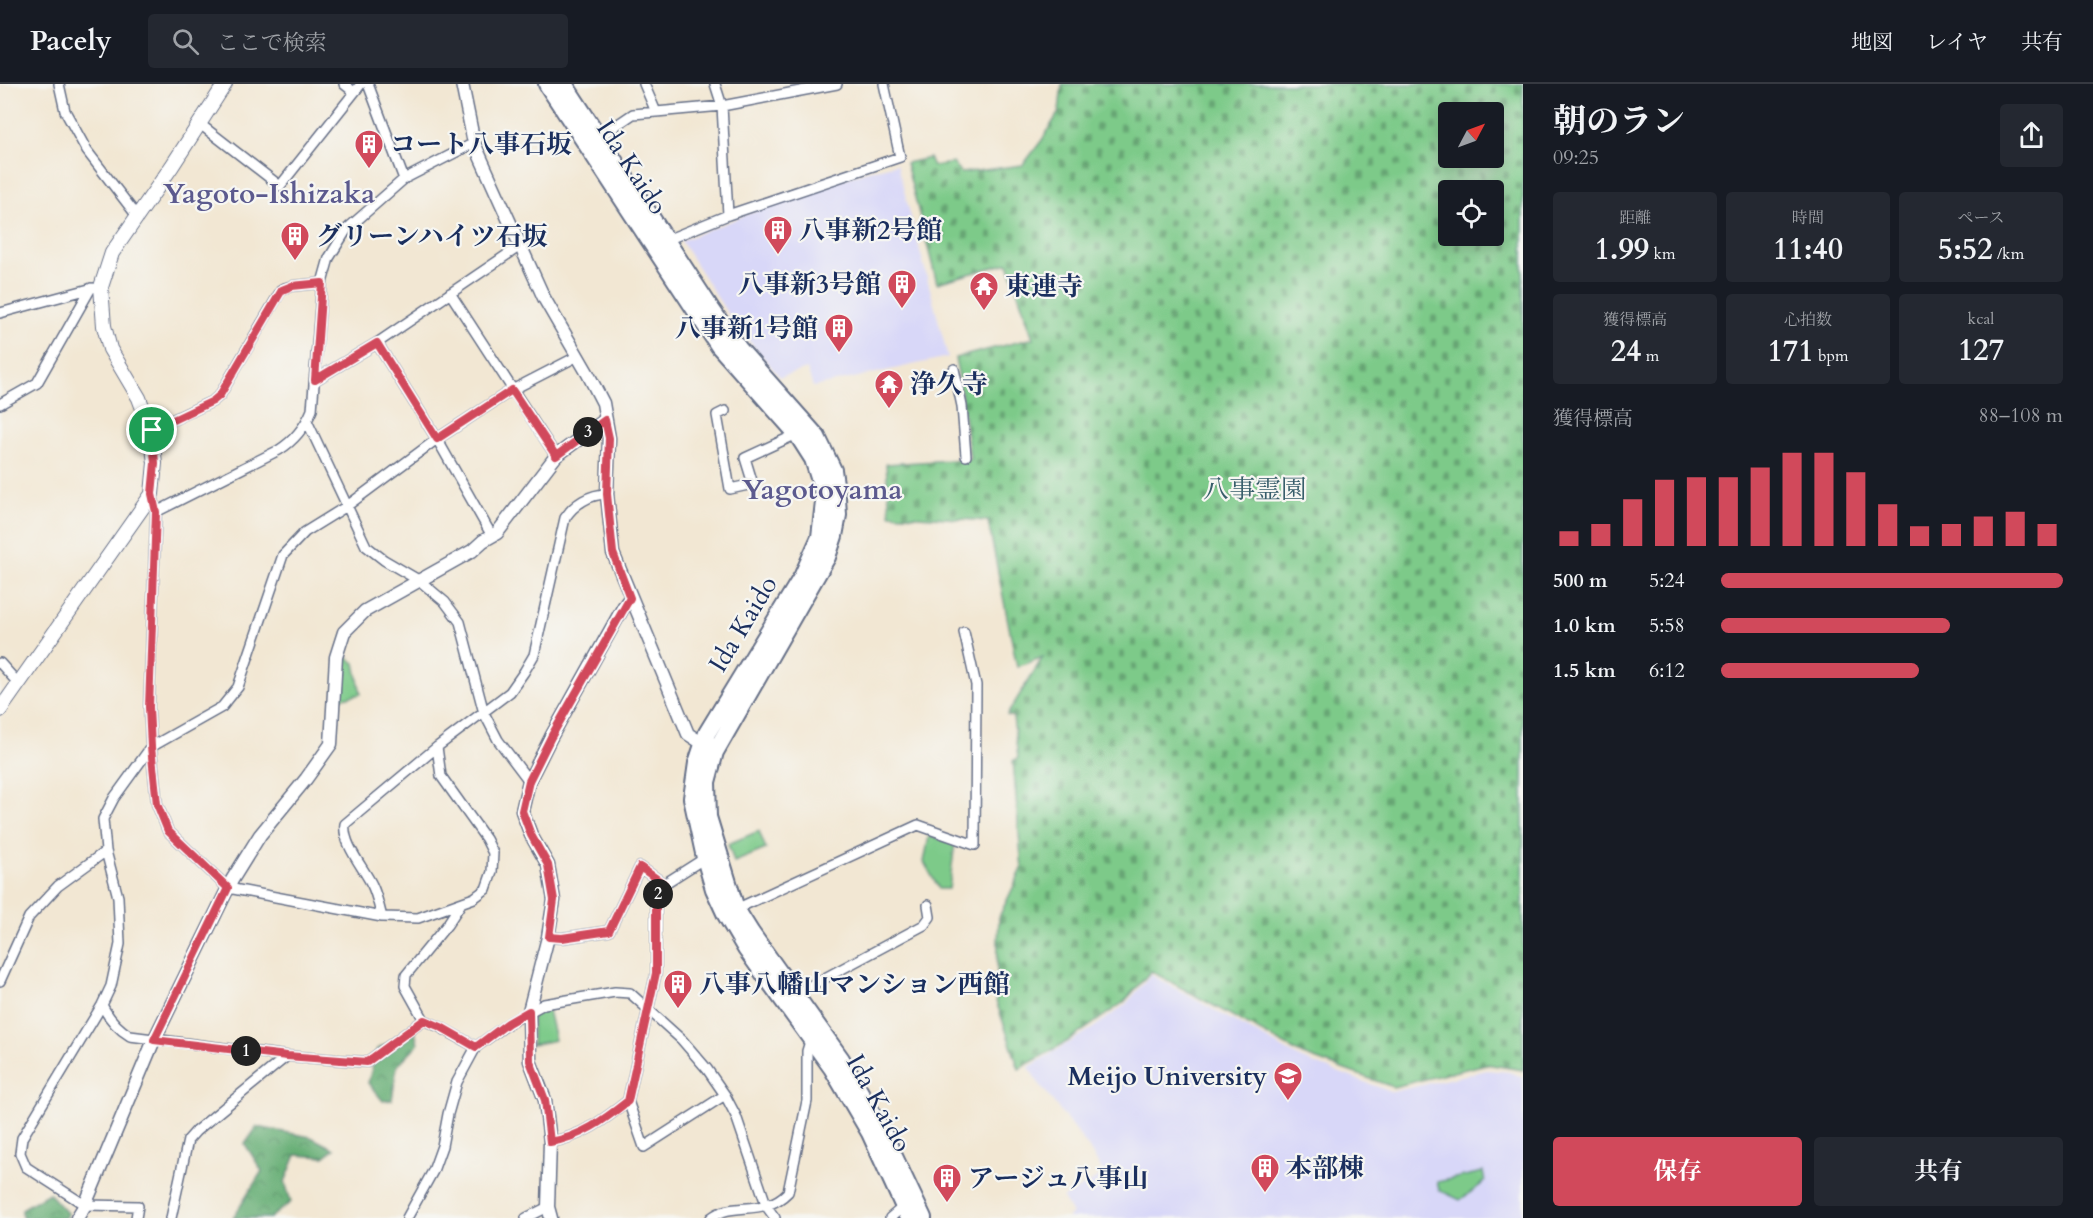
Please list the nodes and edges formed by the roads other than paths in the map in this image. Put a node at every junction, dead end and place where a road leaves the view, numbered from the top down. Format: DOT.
graph roads {
  1 [pos="59,84"];
  2 [pos="225,84"];
  3 [pos="345,84"];
  4 [pos="362,84"];
  5 [pos="368,84"];
  6 [pos="462,84"];
  7 [pos="546,84"];
  8 [pos="564,84"];
  9 [pos="644,84"];
  10 [pos="715,84"];
  11 [pos="837,84"];
  12 [pos="884,84"];
  13 [pos="354,92"];
  14 [pos="722,106"];
  15 [pos="656,112"];
  16 [pos="200,124"];
  17 [pos="599,137"];
  18 [pos="474,143"];
  19 [pos="404,179"];
  20 [pos="728,215"];
  21 [pos="137,216"];
  22 [pos="661,243"];
  23 [pos="520,246"];
  24 [pos="322,283"];
  25 [pos="96,288"];
  26 [pos="450,293"];
  27 [pos="0,313"];
  28 [pos="377,343"];
  29 [pos="578,356"];
  30 [pos="954,369"];
  31 [pos="315,380"];
  32 [pos="512,390"];
  33 [pos="0,404"];
  34 [pos="725,411"];
  35 [pos="605,420"];
  36 [pos="307,421"];
  37 [pos="152,430"];
  38 [pos="797,434"];
  39 [pos="437,439"];
  40 [pos="556,456"];
  41 [pos="966,456"];
  42 [pos="152,494"];
  43 [pos="607,494"];
  44 [pos="347,506"];
  45 [pos="156,512"];
  46 [pos="492,536"];
  47 [pos="420,580"];
  48 [pos="630,598"];
  49 [pos="964,632"];
  50 [pos="0,663"];
  51 [pos="18,683"];
  52 [pos="0,710"];
  53 [pos="484,713"];
  54 [pos="151,747"];
  55 [pos="437,747"];
  56 [pos="709,748"];
  57 [pos="529,781"];
  58 [pos="106,850"];
  59 [pos="705,858"];
  60 [pos="664,884"];
  61 [pos="228,888"];
  62 [pos="460,905"];
  63 [pos="928,905"];
  64 [pos="736,909"];
  65 [pos="382,917"];
  66 [pos="549,937"];
  67 [pos="0,981"];
  68 [pos="795,994"];
  69 [pos="102,1005"];
  70 [pos="648,1010"];
  71 [pos="529,1011"];
  72 [pos="424,1020"];
  73 [pos="812,1038"];
  74 [pos="154,1040"];
  75 [pos="476,1047"];
  76 [pos="287,1056"];
  77 [pos="725,1095"];
  78 [pos="628,1101"];
  79 [pos="550,1142"];
  80 [pos="85,1205"];
  81 [pos="767,1206"];
  82 [pos="550,1212"];
  83 [pos="907,1212"];
  84 [pos="77,1218"];
  85 [pos="136,1218"];
  86 [pos="171,1218"];
  87 [pos="407,1218"];
  88 [pos="526,1218"];
  89 [pos="711,1218"];
  90 [pos="775,1218"];
  91 [pos="890,1218"];
  92 [pos="923,1218"];
  1 -- 21 [label="street"];
  2 -- 16 [label="main road"];
  3 -- 13 [label="street"];
  4 -- 13 [label="street"];
  5 -- 19 [label="street"];
  6 -- 18 [label="street"];
  7 -- 22 [label="highway, Ida Kaido"];
  8 -- 17 [label="highway, Ida Kaido"];
  9 -- 15 [label="street"];
  10 -- 14 [label="street"];
  11 -- 14 [label="street"];
  12 -- 20 [label="street"];
  13 -- 16 [label="street"];
  14 -- 15 [label="street"];
  14 -- 20 [label="street"];
  15 -- 17 [label="street"];
  16 -- 21 [label="main road"];
  17 -- 22 [label="highway, Ida Kaido"];
  18 -- 19 [label="street"];
  18 -- 23 [label="street"];
  19 -- 24 [label="street"];
  20 -- 22 [label="street"];
  21 -- 25 [label="main road"];
  22 -- 38 [label="highway, Ida Kaido"];
  22 -- 56 [label="highway, Ida Kaido"];
  23 -- 26 [label="street"];
  23 -- 29 [label="street"];
  24 -- 31 [label="street"];
  24 -- 37 [label="street"];
  25 -- 27 [label="street"];
  25 -- 33 [label="street"];
  25 -- 37 [label="main road"];
  26 -- 28 [label="street"];
  26 -- 32 [label="street"];
  28 -- 31 [label="street"];
  28 -- 39 [label="street"];
  29 -- 32 [label="street"];
  29 -- 35 [label="street"];
  30 -- 41 [label="street"];
  31 -- 36 [label="street"];
  32 -- 39 [label="street"];
  32 -- 40 [label="street"];
  34 -- 38 [label="street"];
  35 -- 40 [label="street"];
  35 -- 43 [label="street"];
  36 -- 44 [label="street"];
  36 -- 45 [label="street"];
  37 -- 42 [label="main road"];
  38 -- 56 [label="highway, Ida Kaido"];
  39 -- 44 [label="street"];
  39 -- 46 [label="street"];
  40 -- 46 [label="street"];
  42 -- 45 [label="street"];
  42 -- 51 [label="main road"];
  43 -- 48 [label="street"];
  43 -- 53 [label="street"];
  44 -- 47 [label="street"];
  44 -- 54 [label="street"];
  45 -- 54 [label="street"];
  46 -- 47 [label="street"];
  47 -- 53 [label="street"];
  47 -- 61 [label="street"];
  48 -- 56 [label="street"];
  48 -- 57 [label="street"];
  49 -- 64 [label="street"];
  50 -- 51 [label="street"];
  51 -- 52 [label="main road"];
  53 -- 55 [label="street"];
  53 -- 57 [label="street"];
  54 -- 58 [label="street"];
  54 -- 61 [label="street"];
  55 -- 62 [label="street"];
  55 -- 65 [label="street"];
  56 -- 59 [label="highway, Ida Kaido"];
  56 -- 64 [label="highway, Ida Kaido"];
  57 -- 66 [label="street"];
  58 -- 67 [label="street"];
  58 -- 69 [label="street"];
  59 -- 60 [label="street"];
  59 -- 73 [label="highway, Ida Kaido"];
  60 -- 66 [label="street"];
  60 -- 70 [label="street"];
  61 -- 65 [label="street"];
  61 -- 74 [label="street"];
  62 -- 65 [label="street"];
  62 -- 72 [label="street"];
  63 -- 68 [label="street"];
  64 -- 68 [label="highway, Ida Kaido"];
  66 -- 71 [label="street"];
  68 -- 92 [label="highway, Ida Kaido"];
  69 -- 74 [label="street"];
  69 -- 80 [label="street"];
  70 -- 71 [label="street"];
  70 -- 77 [label="street"];
  70 -- 78 [label="street"];
  71 -- 75 [label="street"];
  71 -- 79 [label="street"];
  72 -- 75 [label="street"];
  72 -- 76 [label="street"];
  73 -- 81 [label="street"];
  73 -- 83 [label="highway, Ida Kaido"];
  74 -- 76 [label="street"];
  74 -- 80 [label="street"];
  75 -- 87 [label="street"];
  76 -- 86 [label="street"];
  77 -- 78 [label="street"];
  77 -- 81 [label="street"];
  78 -- 79 [label="street"];
  79 -- 82 [label="street"];
  80 -- 84 [label="street"];
  80 -- 85 [label="street"];
  81 -- 89 [label="street"];
  81 -- 90 [label="street"];
  82 -- 88 [label="street"];
  83 -- 91 [label="street"];
}
